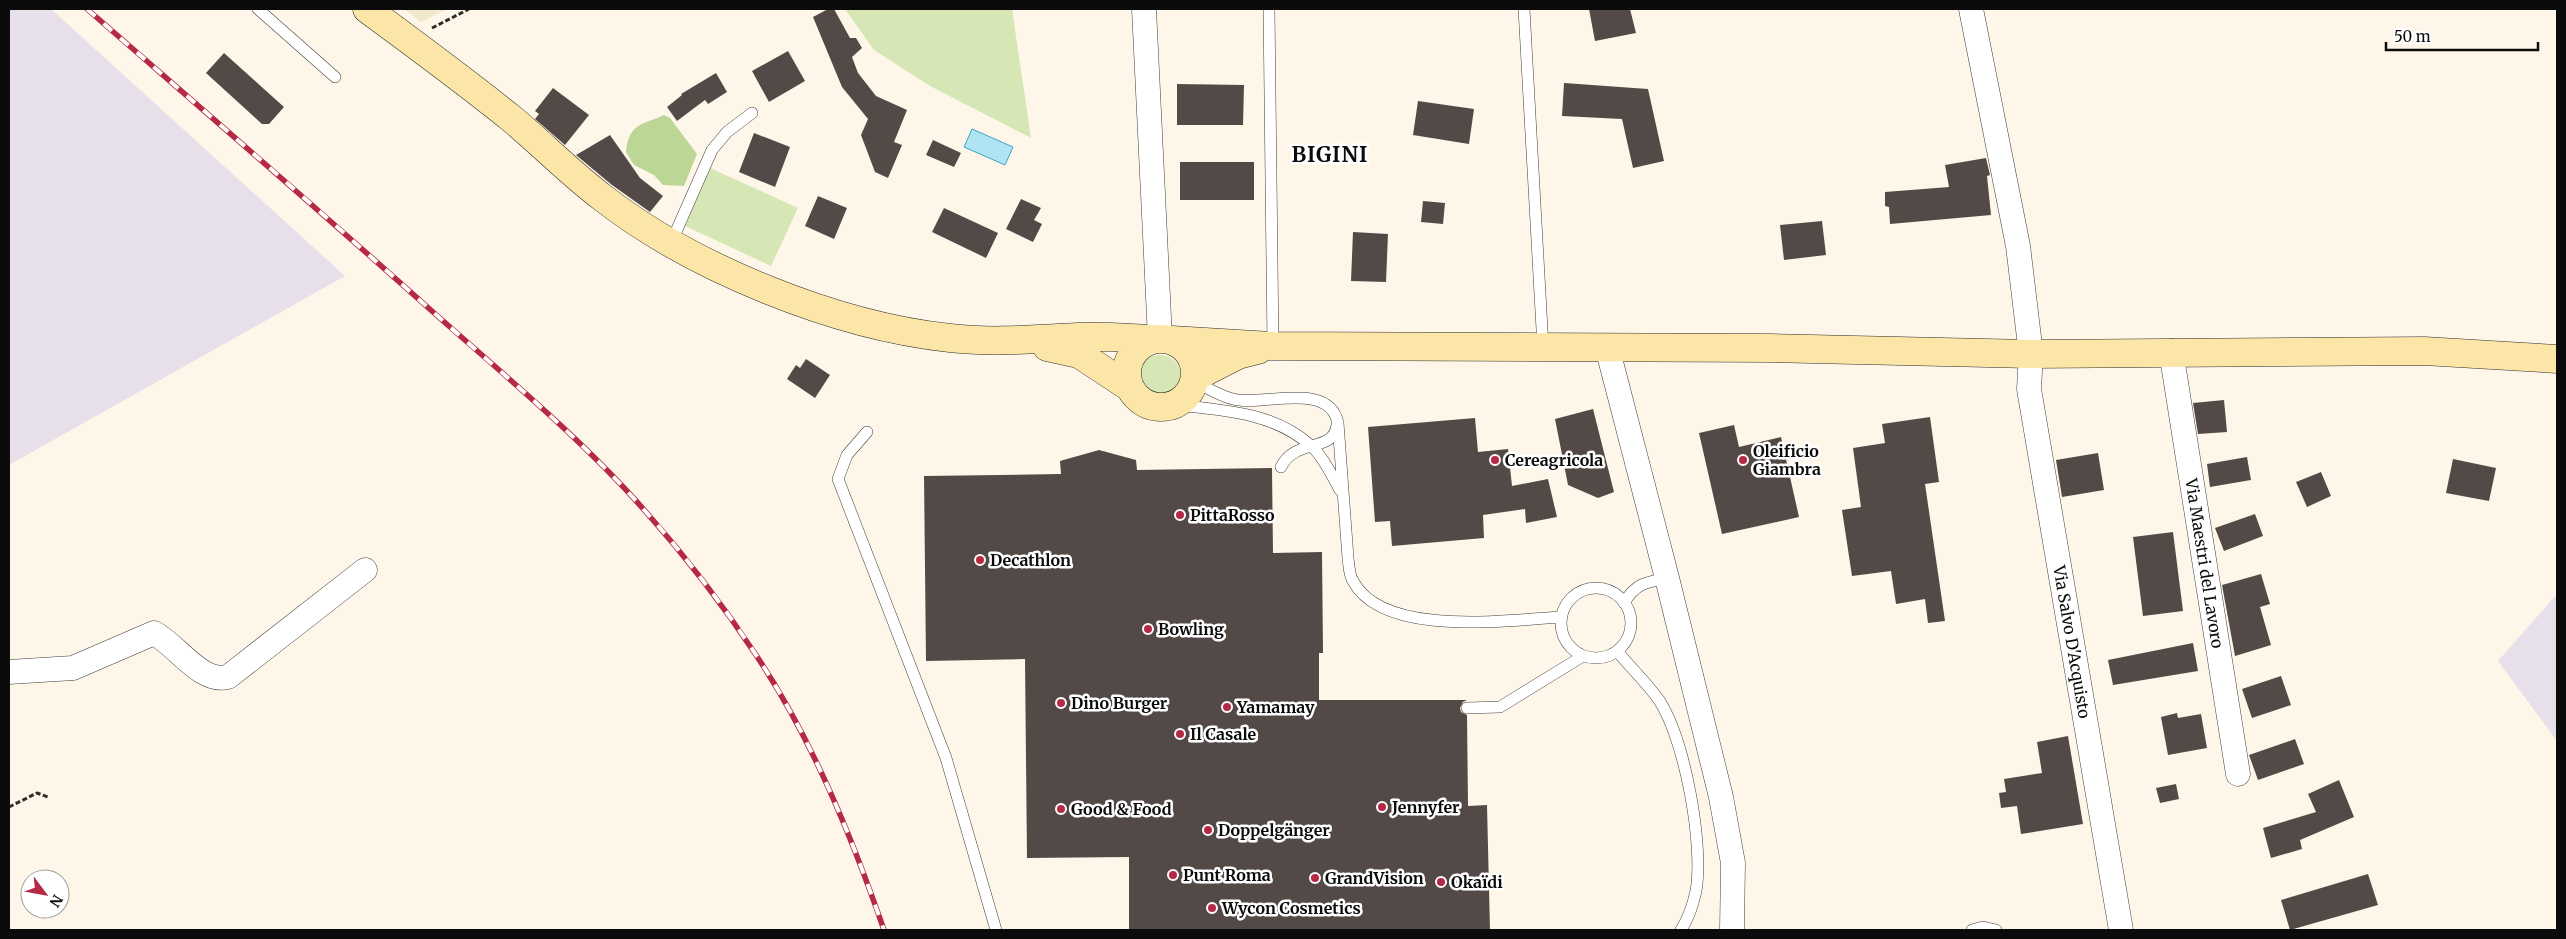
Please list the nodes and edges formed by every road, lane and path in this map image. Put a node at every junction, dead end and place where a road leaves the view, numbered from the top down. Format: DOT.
graph roads {
  1 [pos="258,9"];
  2 [pos="367,9"];
  3 [pos="469,9"];
  4 [pos="1144,9"];
  5 [pos="1269,9"];
  6 [pos="1524,9"];
  7 [pos="1971,9"];
  8 [pos="416,45"];
  9 [pos="334,77"];
  10 [pos="752,113"];
  11 [pos="671,243"];
  12 [pos="1162,339"];
  13 [pos="1024,342"];
  14 [pos="1273,346"];
  15 [pos="1543,347"];
  16 [pos="1606,347"];
  17 [pos="2171,351"];
  18 [pos="2031,354"];
  19 [pos="2557,359"];
  20 [pos="1195,380"];
  21 [pos="1129,387"];
  22 [pos="1175,404"];
  23 [pos="1338,423"];
  24 [pos="867,432"];
  25 [pos="1312,446"];
  26 [pos="1281,467"];
  27 [pos="1342,494"];
  28 [pos="365,570"];
  29 [pos="1667,578"];
  30 [pos="1624,603"];
  31 [pos="1562,617"];
  32 [pos="1617,651"];
  33 [pos="1583,656"];
  34 [pos="9,672"];
  35 [pos="1467,708"];
  36 [pos="2238,774"];
  37 [pos="48,798"];
  38 [pos="9,807"];
  39 [pos="996,930"];
  40 [pos="1681,930"];
  41 [pos="1732,930"];
  42 [pos="1972,930"];
  43 [pos="1996,930"];
  44 [pos="2121,930"];
  1 -- 9 [label="lane"];
  2 -- 8 [label="main road"];
  3 -- 8 [label="path"];
  4 -- 12 [label="street"];
  5 -- 14 [label="lane"];
  6 -- 15 [label="lane"];
  7 -- 18 [label="street, Via Salvo D'Acquisto"];
  8 -- 11 [label="main road"];
  10 -- 11 [label="lane"];
  11 -- 13 [label="main road"];
  12 -- 13 [label="main road"];
  12 -- 14 [label="main road"];
  12 -- 20 [label="main road"];
  12 -- 21 [label="main road"];
  13 -- 21 [label="main road"];
  14 -- 15 [label="main road"];
  14 -- 20 [label="main road"];
  15 -- 16 [label="main road"];
  16 -- 18 [label="main road"];
  16 -- 29 [label="street"];
  17 -- 18 [label="main road"];
  17 -- 19 [label="main road"];
  17 -- 36 [label="street, Via Maestri del Lavoro"];
  18 -- 44 [label="street, Via Salvo D'Acquisto"];
  20 -- 22 [label="main road"];
  20 -- 23 [label="lane"];
  21 -- 22 [label="main road"];
  22 -- 25 [label="lane"];
  23 -- 25 [label="lane"];
  23 -- 27 [label="lane"];
  24 -- 39 [label="lane"];
  25 -- 26 [label="lane"];
  25 -- 27 [label="lane"];
  27 -- 31 [label="lane"];
  28 -- 34 [label="street"];
  29 -- 30 [label="lane"];
  29 -- 41 [label="street"];
  30 -- 31 [label="lane"];
  30 -- 32 [label="lane"];
  31 -- 33 [label="lane"];
  32 -- 33 [label="lane"];
  32 -- 40 [label="lane"];
  33 -- 35 [label="lane"];
  37 -- 38 [label="path"];
  42 -- 43 [label="lane"];
}
